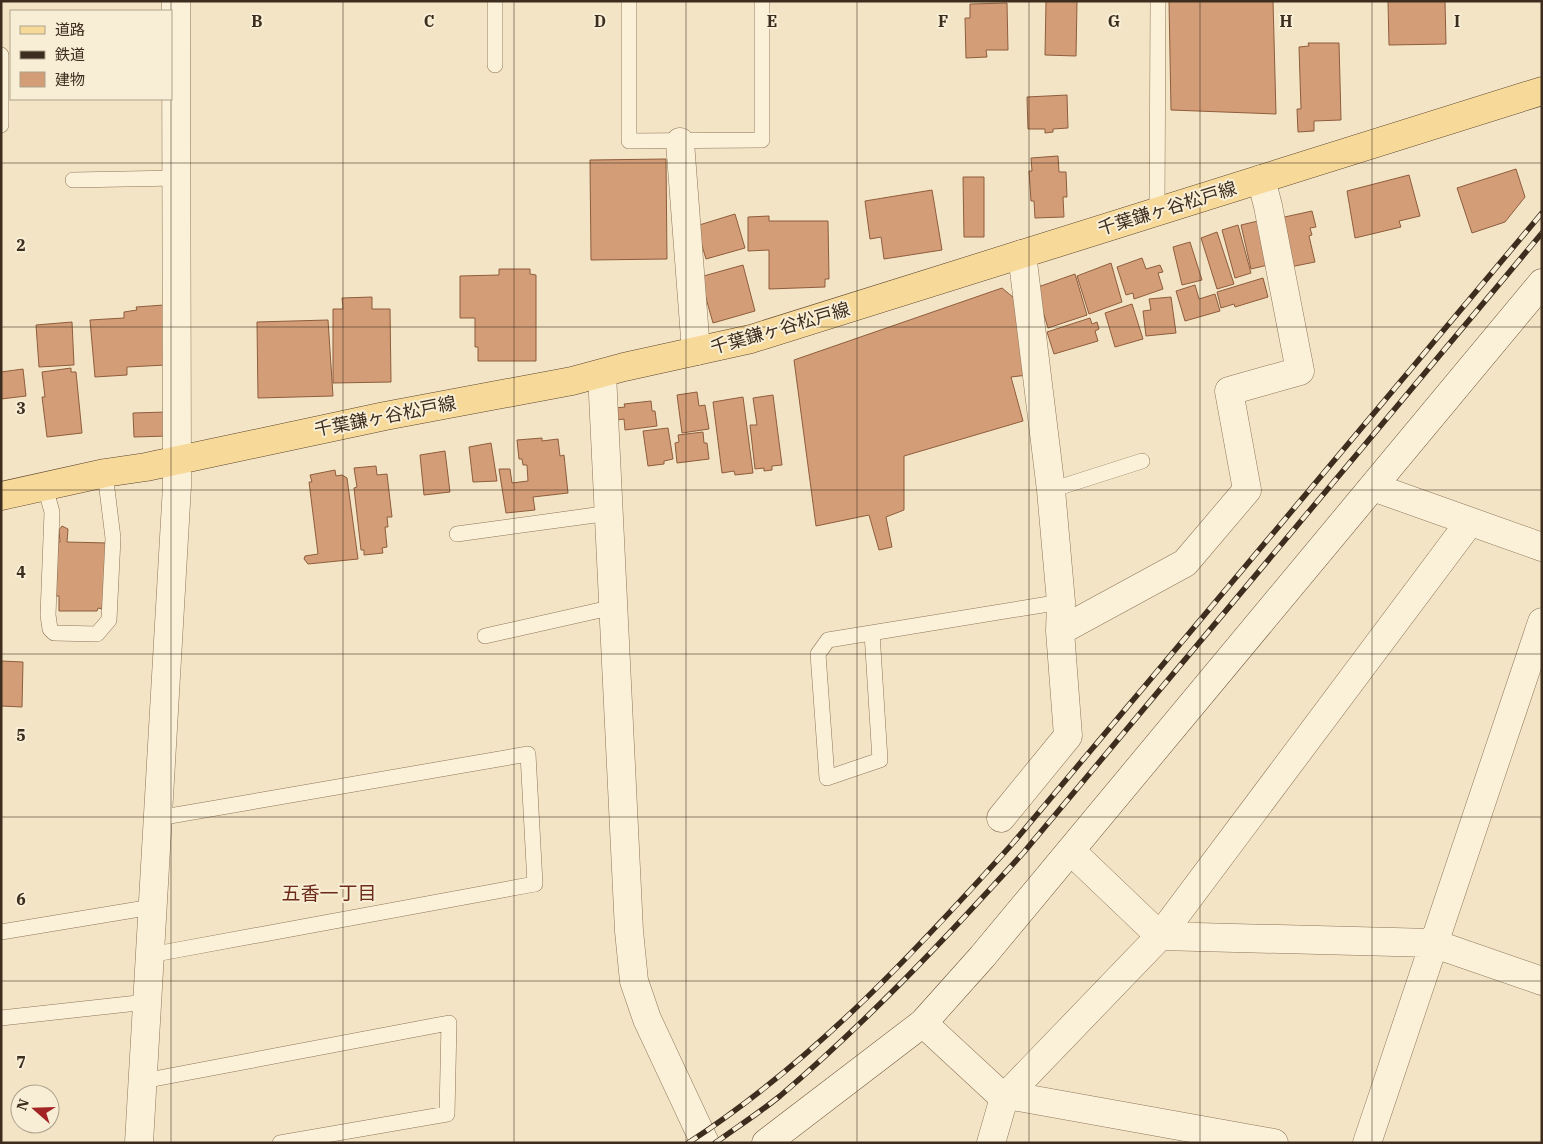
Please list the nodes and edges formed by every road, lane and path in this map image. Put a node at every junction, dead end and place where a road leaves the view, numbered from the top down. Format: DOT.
graph roads {
  1 [pos="176,1"];
  2 [pos="495,1"];
  3 [pos="629,1"];
  4 [pos="762,1"];
  5 [pos="1158,1"];
  6 [pos="1,55"];
  7 [pos="495,64"];
  8 [pos="1542,92"];
  9 [pos="1,126"];
  10 [pos="680,142"];
  11 [pos="177,178"];
  12 [pos="1261,179"];
  13 [pos="73,180"];
  14 [pos="1157,212"];
  15 [pos="1022,254"];
  16 [pos="1542,283"];
  17 [pos="696,351"];
  18 [pos="602,374"];
  19 [pos="177,460"];
  20 [pos="1142,461"];
  21 [pos="105,473"];
  22 [pos="45,487"];
  23 [pos="1373,487"];
  24 [pos="1051,490"];
  25 [pos="1,496"];
  26 [pos="610,513"];
  27 [pos="1469,523"];
  28 [pos="457,534"];
  29 [pos="1542,547"];
  30 [pos="1061,602"];
  31 [pos="614,607"];
  32 [pos="1542,622"];
  33 [pos="1060,631"];
  34 [pos="872,633"];
  35 [pos="485,636"];
  36 [pos="158,818"];
  37 [pos="1001,818"];
  38 [pos="1072,852"];
  39 [pos="152,907"];
  40 [pos="1,932"];
  41 [pos="1160,936"];
  42 [pos="1432,943"];
  43 [pos="150,955"];
  44 [pos="1542,981"];
  45 [pos="147,1002"];
  46 [pos="1,1018"];
  47 [pos="923,1023"];
  48 [pos="143,1081"];
  49 [pos="1005,1097"];
  50 [pos="1164,1133"];
  51 [pos="139,1143"];
  52 [pos="280,1143"];
  53 [pos="705,1143"];
  54 [pos="766,1143"];
  55 [pos="991,1143"];
  56 [pos="1274,1143"];
  57 [pos="1367,1143"];
  1 -- 11 [label="street"];
  2 -- 7 [label="lane"];
  3 -- 10 [label="lane"];
  4 -- 10 [label="lane"];
  5 -- 14 [label="lane"];
  6 -- 9 [label="lane"];
  8 -- 12 [label="main road, 千葉鎌ヶ谷松戸線"];
  10 -- 17 [label="street"];
  11 -- 13 [label="lane"];
  11 -- 19 [label="street"];
  12 -- 14 [label="main road, 千葉鎌ヶ谷松戸線"];
  12 -- 33 [label="street"];
  14 -- 15 [label="main road, 千葉鎌ヶ谷松戸線"];
  15 -- 17 [label="main road, 千葉鎌ヶ谷松戸線"];
  15 -- 24 [label="street"];
  16 -- 23 [label="street"];
  17 -- 18 [label="main road, 千葉鎌ヶ谷松戸線"];
  18 -- 19 [label="main road, 千葉鎌ヶ谷松戸線"];
  18 -- 26 [label="street"];
  19 -- 21 [label="main road, 千葉鎌ヶ谷松戸線"];
  19 -- 36 [label="street"];
  20 -- 24 [label="lane"];
  21 -- 22 [label="main road, 千葉鎌ヶ谷松戸線"];
  21 -- 22 [label="lane"];
  22 -- 25 [label="main road, 千葉鎌ヶ谷松戸線"];
  23 -- 27 [label="street"];
  23 -- 38 [label="street"];
  24 -- 30 [label="street"];
  26 -- 28 [label="lane"];
  26 -- 31 [label="street"];
  27 -- 29 [label="street"];
  27 -- 41 [label="street"];
  30 -- 33 [label="street"];
  30 -- 34 [label="lane"];
  31 -- 35 [label="lane"];
  31 -- 53 [label="street"];
  32 -- 42 [label="street"];
  33 -- 37 [label="street"];
  34 -- 34 [label="lane"];
  36 -- 39 [label="street"];
  36 -- 43 [label="lane"];
  38 -- 41 [label="street"];
  38 -- 47 [label="street"];
  39 -- 40 [label="lane"];
  39 -- 43 [label="street"];
  41 -- 42 [label="street"];
  41 -- 49 [label="street"];
  42 -- 44 [label="street"];
  42 -- 57 [label="street"];
  43 -- 45 [label="street"];
  45 -- 46 [label="lane"];
  45 -- 48 [label="street"];
  47 -- 49 [label="street"];
  47 -- 54 [label="street"];
  48 -- 51 [label="street"];
  48 -- 52 [label="lane"];
  49 -- 50 [label="street"];
  49 -- 55 [label="street"];
  50 -- 56 [label="street"];
}
